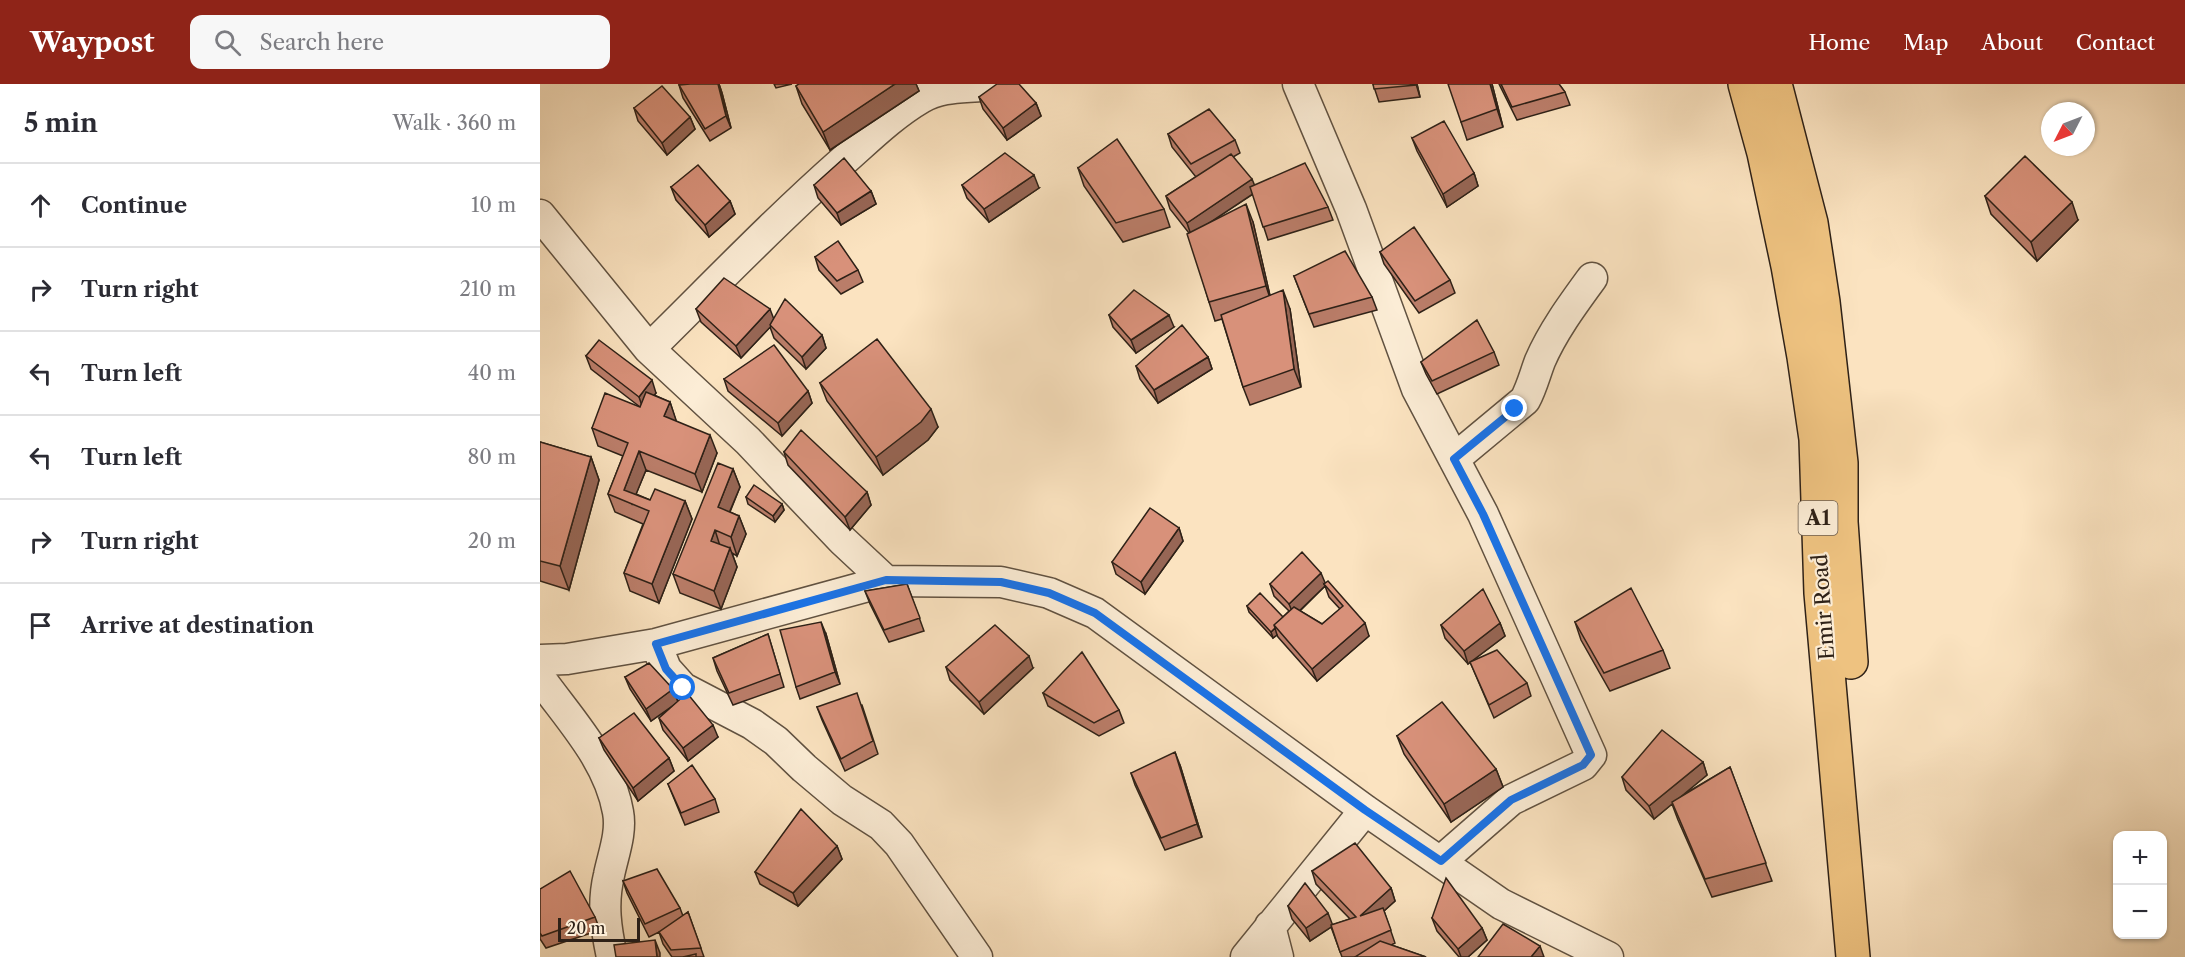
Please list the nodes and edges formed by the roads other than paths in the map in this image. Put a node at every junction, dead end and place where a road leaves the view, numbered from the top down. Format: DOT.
graph roads {
  1 [pos="996,84"];
  2 [pos="1298,84"];
  3 [pos="1745,84"];
  4 [pos="1775,84"];
  5 [pos="540,215"];
  6 [pos="1592,278"];
  7 [pos="649,349"];
  8 [pos="1454,459"];
  9 [pos="886,580"];
  10 [pos="656,644"];
  11 [pos="540,660"];
  12 [pos="540,678"];
  13 [pos="1365,810"];
  14 [pos="1441,861"];
  15 [pos="1270,926"];
  16 [pos="612,957"];
  17 [pos="977,957"];
  18 [pos="1246,957"];
  19 [pos="1278,957"];
  20 [pos="1608,957"];
  21 [pos="1853,957"];
  22 [pos="1876,957"];
  1 -- 7 [label="street"];
  2 -- 8 [label="street"];
  3 -- 21 [label="highway, Emir Road / A1"];
  4 -- 22 [label="highway, Emir Road / A1"];
  5 -- 7 [label="street"];
  6 -- 8 [label="street"];
  7 -- 9 [label="street"];
  8 -- 14 [label="street"];
  9 -- 10 [label="street"];
  9 -- 13 [label="street"];
  10 -- 11 [label="street"];
  10 -- 17 [label="street"];
  12 -- 16 [label="street"];
  13 -- 14 [label="street"];
  13 -- 15 [label="street"];
  14 -- 20 [label="street"];
  15 -- 18 [label="street"];
  15 -- 19 [label="street"];
}
